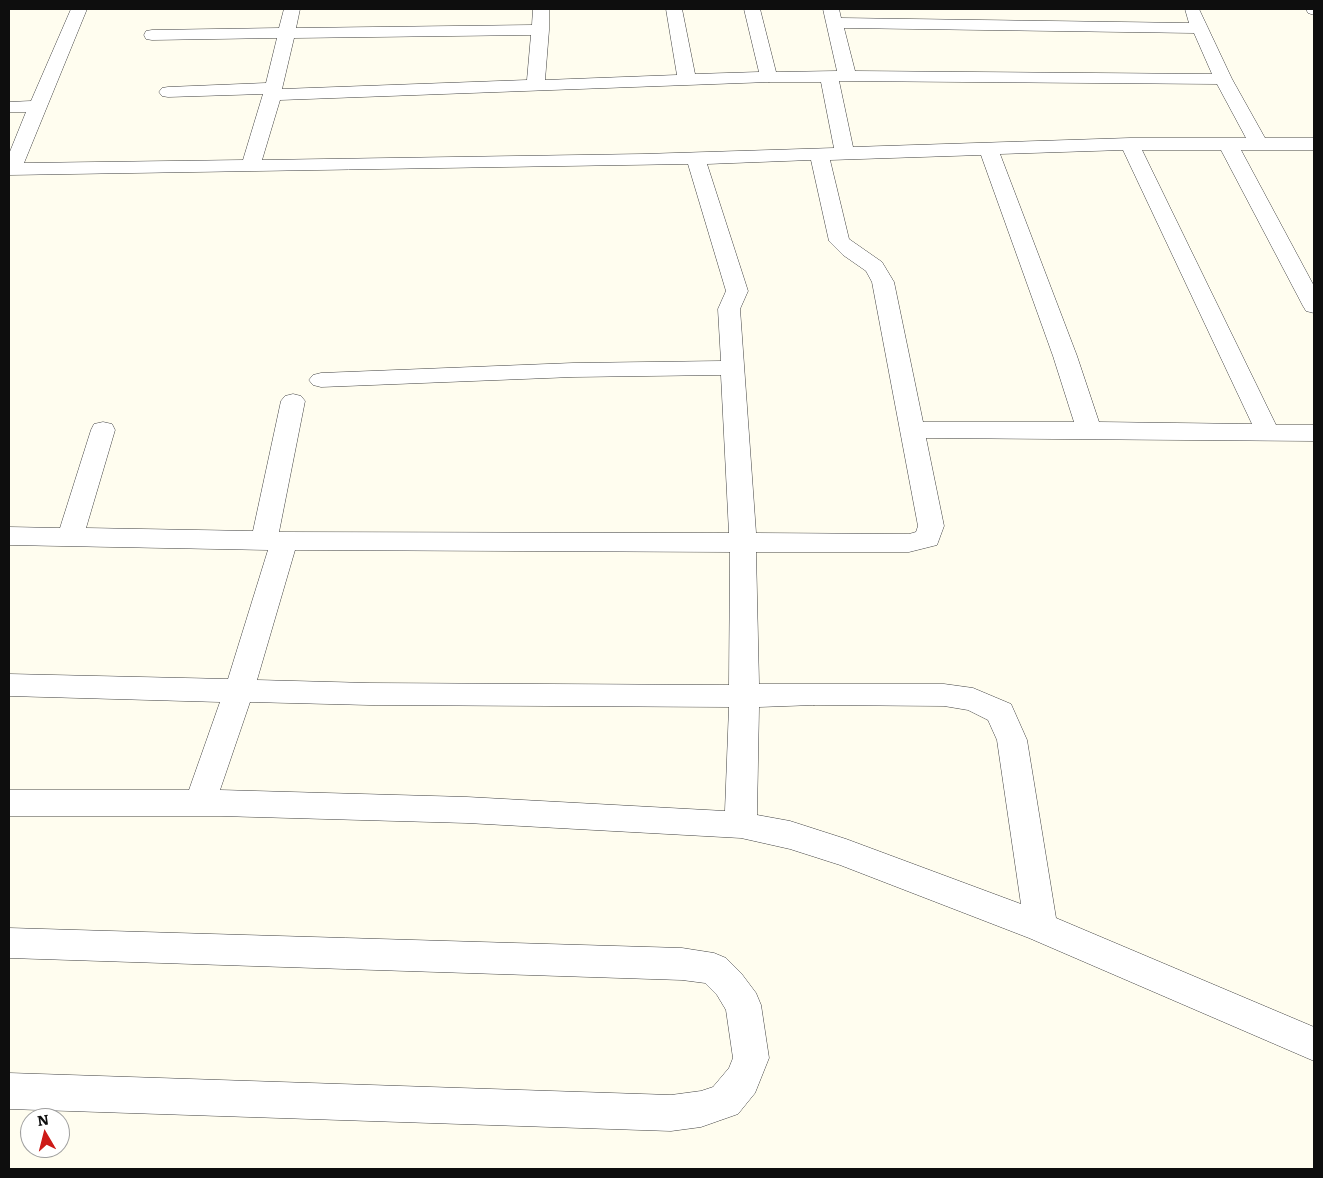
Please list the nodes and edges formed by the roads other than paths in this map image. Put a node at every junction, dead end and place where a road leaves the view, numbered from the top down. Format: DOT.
graph roads {
  1 [pos="79,9"];
  2 [pos="292,9"];
  3 [pos="541,9"];
  4 [pos="674,9"];
  5 [pos="752,9"];
  6 [pos="1192,9"];
  7 [pos="833,16"];
  8 [pos="1000,17"];
  9 [pos="1200,28"];
  10 [pos="541,30"];
  11 [pos="286,34"];
  12 [pos="152,35"];
  13 [pos="829,76"];
  14 [pos="847,76"];
  15 [pos="769,77"];
  16 [pos="687,79"];
  17 [pos="1223,79"];
  18 [pos="536,84"];
  19 [pos="168,92"];
  20 [pos="272,92"];
  21 [pos="38,106"];
  22 [pos="9,108"];
  23 [pos="1130,144"];
  24 [pos="1228,144"];
  25 [pos="1259,144"];
  26 [pos="1314,144"];
  27 [pos="989,149"];
  28 [pos="844,152"];
  29 [pos="819,153"];
  30 [pos="696,158"];
  31 [pos="251,166"];
  32 [pos="10,169"];
  33 [pos="1314,306"];
  34 [pos="732,368"];
  35 [pos="321,380"];
  36 [pos="292,401"];
  37 [pos="103,430"];
  38 [pos="912,430"];
  39 [pos="1089,430"];
  40 [pos="1268,433"];
  41 [pos="1314,433"];
  42 [pos="9,536"];
  43 [pos="70,537"];
  44 [pos="274,541"];
  45 [pos="743,544"];
  46 [pos="9,685"];
  47 [pos="238,692"];
  48 [pos="744,696"];
  49 [pos="9,803"];
  50 [pos="200,804"];
  51 [pos="740,824"];
  52 [pos="1040,927"];
  53 [pos="9,944"];
  54 [pos="1314,1044"];
  55 [pos="9,1091"];
  1 -- 21 [label="street"];
  2 -- 11 [label="street"];
  3 -- 10 [label="street"];
  4 -- 16 [label="street"];
  5 -- 15 [label="street"];
  6 -- 9 [label="street"];
  7 -- 8 [label="street"];
  7 -- 14 [label="street"];
  8 -- 9 [label="street"];
  9 -- 17 [label="street"];
  10 -- 11 [label="street"];
  10 -- 18 [label="street"];
  11 -- 12 [label="street"];
  11 -- 20 [label="street"];
  13 -- 14 [label="street"];
  13 -- 15 [label="street"];
  13 -- 28 [label="street"];
  14 -- 17 [label="street"];
  15 -- 16 [label="street"];
  16 -- 18 [label="street"];
  17 -- 25 [label="street"];
  18 -- 20 [label="street"];
  19 -- 20 [label="street"];
  20 -- 31 [label="street"];
  21 -- 22 [label="street"];
  21 -- 32 [label="street"];
  23 -- 24 [label="street"];
  23 -- 27 [label="street"];
  23 -- 40 [label="street"];
  24 -- 25 [label="street"];
  24 -- 33 [label="street"];
  25 -- 26 [label="street"];
  27 -- 28 [label="street"];
  27 -- 39 [label="street"];
  28 -- 29 [label="street"];
  29 -- 30 [label="street"];
  29 -- 38 [label="street"];
  30 -- 31 [label="street"];
  30 -- 34 [label="street"];
  31 -- 32 [label="street"];
  34 -- 35 [label="street"];
  34 -- 45 [label="street"];
  36 -- 44 [label="street"];
  37 -- 43 [label="street"];
  38 -- 39 [label="street"];
  38 -- 45 [label="street"];
  39 -- 40 [label="street"];
  40 -- 41 [label="street"];
  42 -- 43 [label="street"];
  43 -- 44 [label="street"];
  44 -- 45 [label="street"];
  44 -- 47 [label="street"];
  45 -- 48 [label="street"];
  46 -- 47 [label="street"];
  47 -- 48 [label="street"];
  47 -- 50 [label="street"];
  48 -- 51 [label="street"];
  48 -- 52 [label="street"];
  49 -- 50 [label="street"];
  50 -- 51 [label="street"];
  51 -- 52 [label="street"];
  52 -- 54 [label="street"];
  53 -- 55 [label="street"];
}
